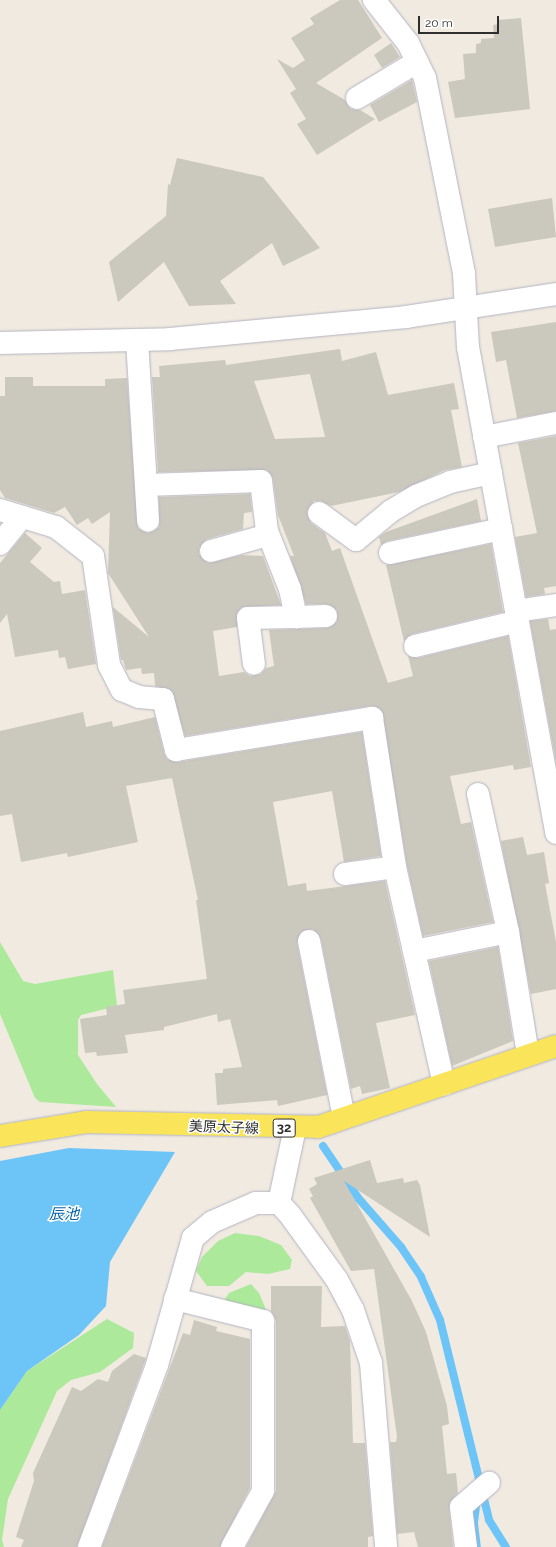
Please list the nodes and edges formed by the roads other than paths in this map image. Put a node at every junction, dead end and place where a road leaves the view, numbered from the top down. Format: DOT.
graph roads {
  1 [pos="374,0"];
  2 [pos="417,62"];
  3 [pos="357,98"];
  4 [pos="556,294"];
  5 [pos="466,308"];
  6 [pos="137,340"];
  7 [pos="0,343"];
  8 [pos="556,423"];
  9 [pos="484,437"];
  10 [pos="491,473"];
  11 [pos="147,485"];
  12 [pos="0,510"];
  13 [pos="319,513"];
  14 [pos="22,517"];
  15 [pos="148,521"];
  16 [pos="267,528"];
  17 [pos="501,529"];
  18 [pos="0,544"];
  19 [pos="211,551"];
  20 [pos="390,553"];
  21 [pos="556,604"];
  22 [pos="326,616"];
  23 [pos="517,616"];
  24 [pos="296,617"];
  25 [pos="415,646"];
  26 [pos="254,664"];
  27 [pos="478,794"];
  28 [pos="556,832"];
  29 [pos="395,867"];
  30 [pos="345,874"];
  31 [pos="508,932"];
  32 [pos="308,940"];
  33 [pos="414,951"];
  34 [pos="556,1046"];
  35 [pos="528,1054"];
  36 [pos="444,1085"];
  37 [pos="344,1118"];
  38 [pos="0,1136"];
  39 [pos="293,1138"];
  40 [pos="279,1203"];
  41 [pos="175,1299"];
  42 [pos="487,1486"];
  43 [pos="89,1547"];
  44 [pos="232,1547"];
  45 [pos="386,1547"];
  46 [pos="466,1547"];
  1 -- 2 [label="street"];
  2 -- 3 [label="street"];
  2 -- 5 [label="street"];
  4 -- 5 [label="street"];
  5 -- 6 [label="street"];
  5 -- 9 [label="street"];
  6 -- 7 [label="street"];
  6 -- 11 [label="street"];
  8 -- 9 [label="street"];
  9 -- 10 [label="street"];
  10 -- 13 [label="street"];
  10 -- 17 [label="street"];
  11 -- 15 [label="street"];
  11 -- 16 [label="street"];
  12 -- 14 [label="street"];
  14 -- 18 [label="street"];
  14 -- 29 [label="street"];
  16 -- 19 [label="street"];
  16 -- 24 [label="street"];
  17 -- 20 [label="street"];
  17 -- 23 [label="street"];
  21 -- 23 [label="street"];
  22 -- 24 [label="street"];
  23 -- 25 [label="street"];
  23 -- 28 [label="street"];
  24 -- 26 [label="street"];
  27 -- 31 [label="street"];
  29 -- 30 [label="street"];
  29 -- 33 [label="street"];
  31 -- 33 [label="street"];
  31 -- 35 [label="street"];
  32 -- 37 [label="street"];
  33 -- 36 [label="street"];
  34 -- 35 [label="main road, 美原太子線 / 32"];
  35 -- 36 [label="main road, 美原太子線 / 32"];
  36 -- 37 [label="main road, 美原太子線 / 32"];
  37 -- 39 [label="main road, 美原太子線 / 32"];
  38 -- 39 [label="main road, 美原太子線 / 32"];
  39 -- 40 [label="street"];
  40 -- 41 [label="street"];
  40 -- 45 [label="street"];
  41 -- 43 [label="street"];
  41 -- 44 [label="street"];
  42 -- 46 [label="street"];
}
